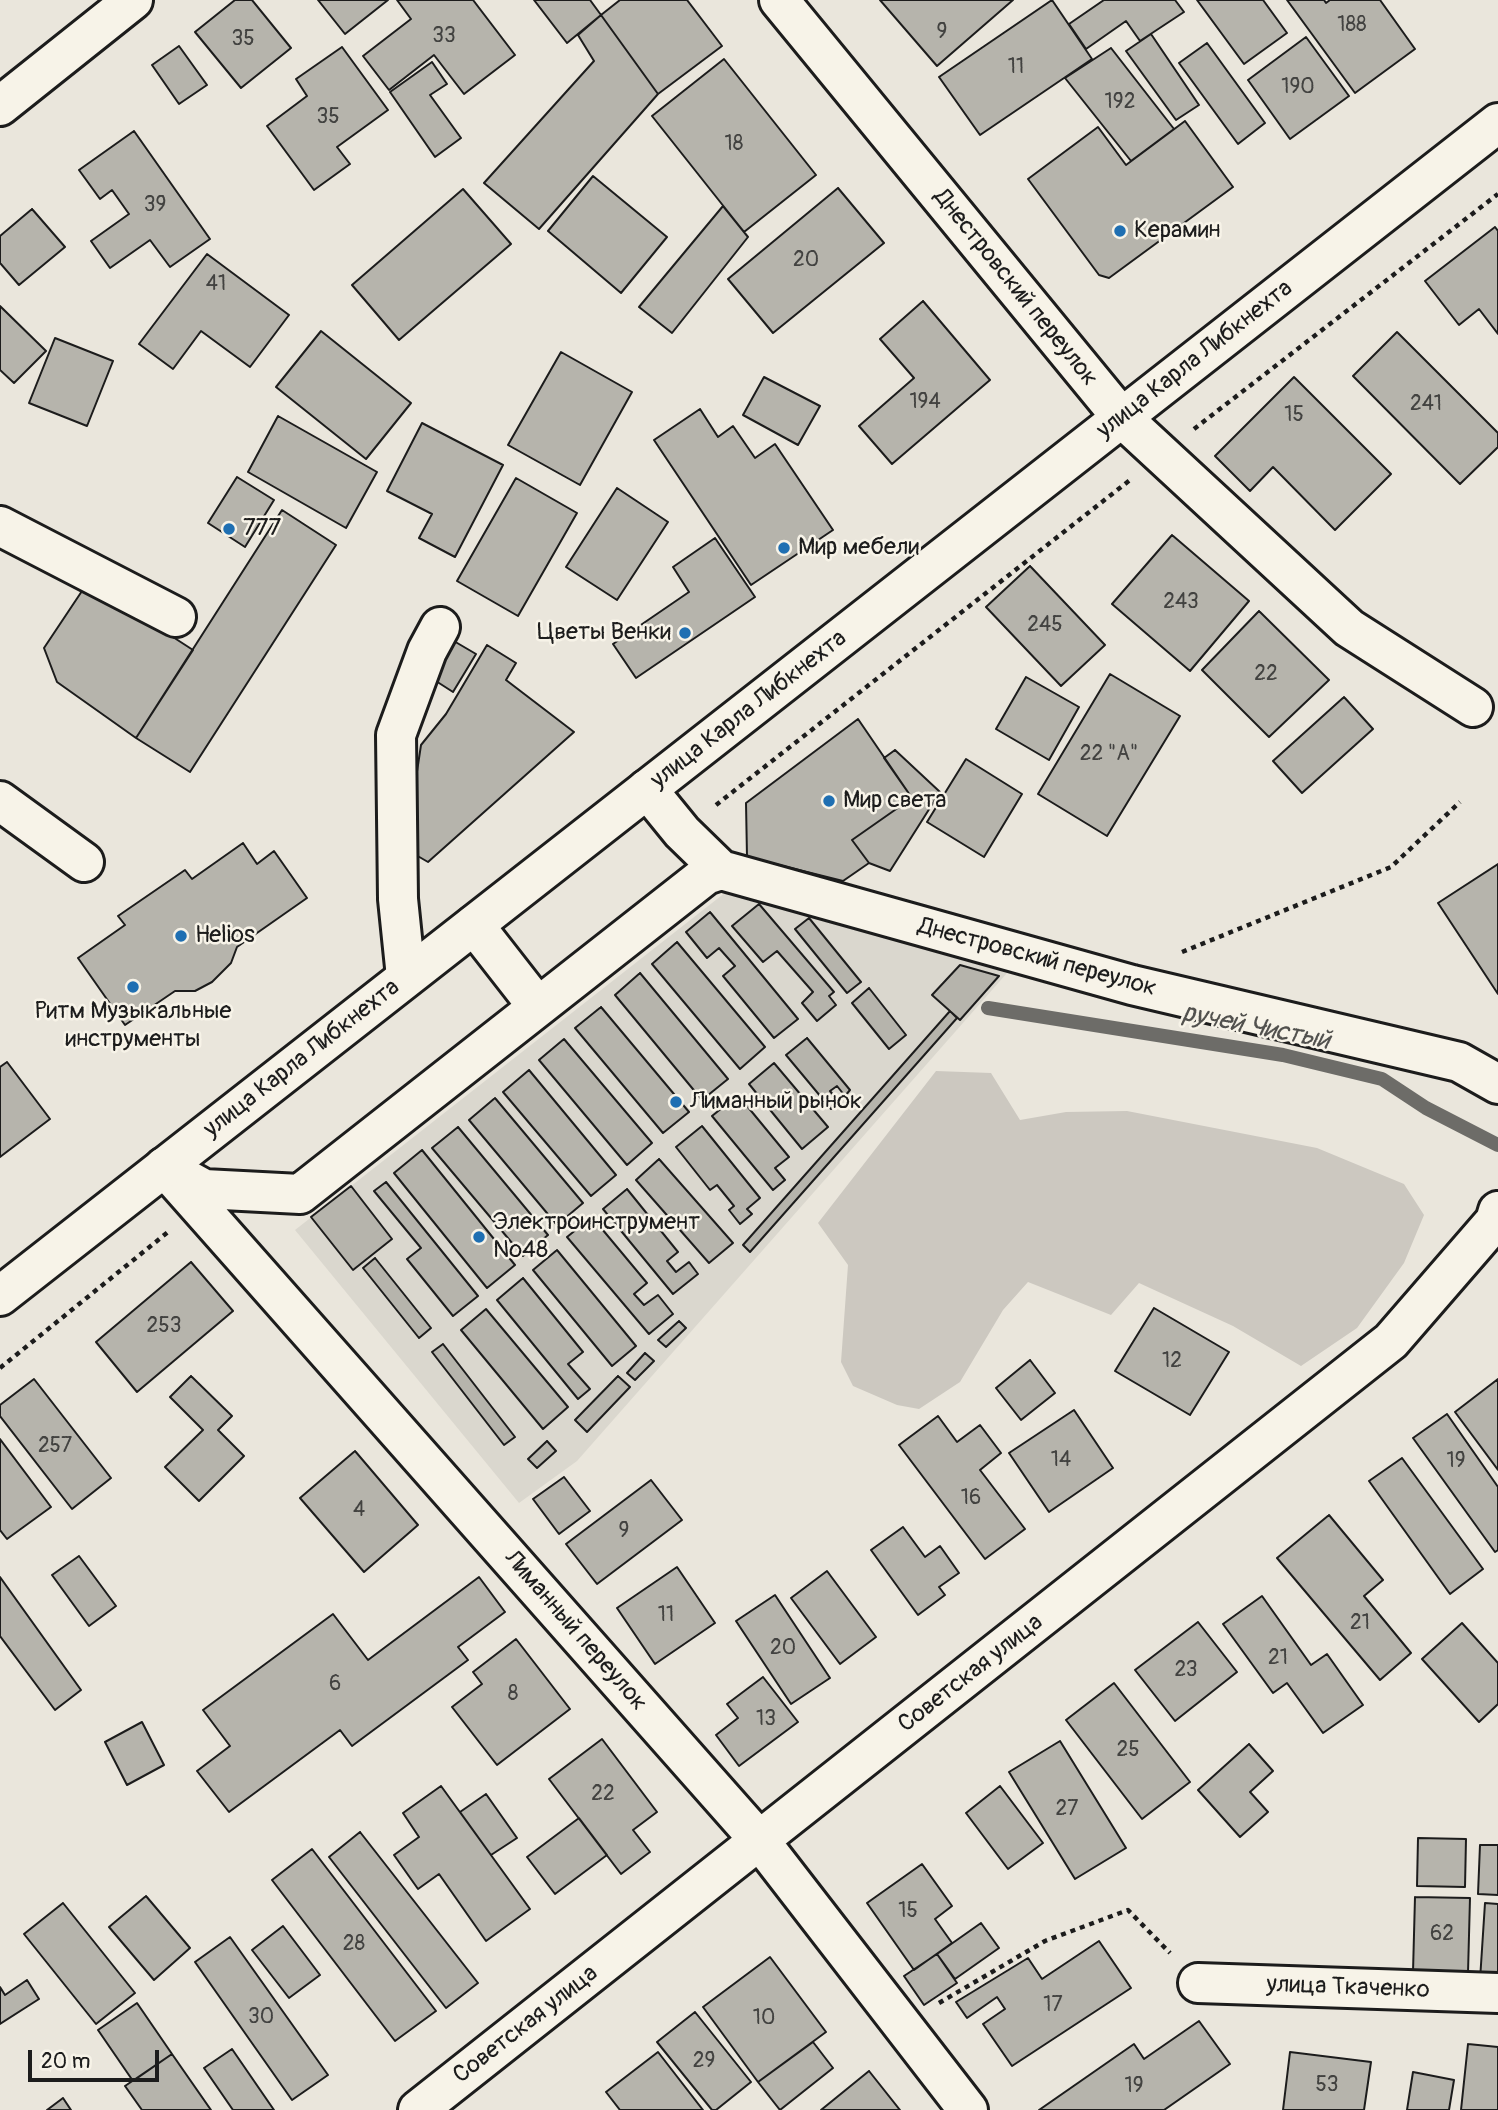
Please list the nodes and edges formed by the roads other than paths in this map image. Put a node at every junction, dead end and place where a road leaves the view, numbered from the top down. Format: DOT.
graph roads {
  1 [pos="133,0"];
  2 [pos="779,0"];
  3 [pos="0,106"];
  4 [pos="1498,124"];
  5 [pos="1122,418"];
  6 [pos="0,526"];
  7 [pos="176,617"];
  8 [pos="440,627"];
  9 [pos="1472,707"];
  10 [pos="648,789"];
  11 [pos="0,801"];
  12 [pos="84,862"];
  13 [pos="721,870"];
  14 [pos="474,925"];
  15 [pos="406,977"];
  16 [pos="538,1007"];
  17 [pos="1498,1084"];
  18 [pos="164,1167"];
  19 [pos="1497,1218"];
  20 [pos="0,1296"];
  21 [pos="760,1841"];
  22 [pos="1198,1983"];
  23 [pos="1498,1993"];
  24 [pos="418,2110"];
  25 [pos="968,2110"];
  1 -- 3 [label="street"];
  2 -- 5 [label="street, Днестровский переулок"];
  4 -- 5 [label="street, улица Карла Либкнехта"];
  5 -- 9 [label="street, Днестровский переулок"];
  5 -- 10 [label="street, улица Карла Либкнехта"];
  6 -- 7 [label="street"];
  8 -- 15 [label="street"];
  10 -- 13 [label="street, Днестровский переулок"];
  10 -- 14 [label="street, улица Карла Либкнехта"];
  11 -- 12 [label="street"];
  13 -- 16 [label="street"];
  13 -- 17 [label="street, Днестровский переулок"];
  14 -- 15 [label="street, улица Карла Либкнехта"];
  14 -- 16 [label="street"];
  15 -- 18 [label="street, улица Карла Либкнехта"];
  16 -- 18 [label="street"];
  18 -- 20 [label="street, улица Карла Либкнехта"];
  18 -- 21 [label="street, Лиманный переулок"];
  19 -- 21 [label="street, Советская улица"];
  21 -- 24 [label="street, Советская улица"];
  21 -- 25 [label="street, Лиманный переулок"];
  22 -- 23 [label="street, улица Ткаченко"];
}
